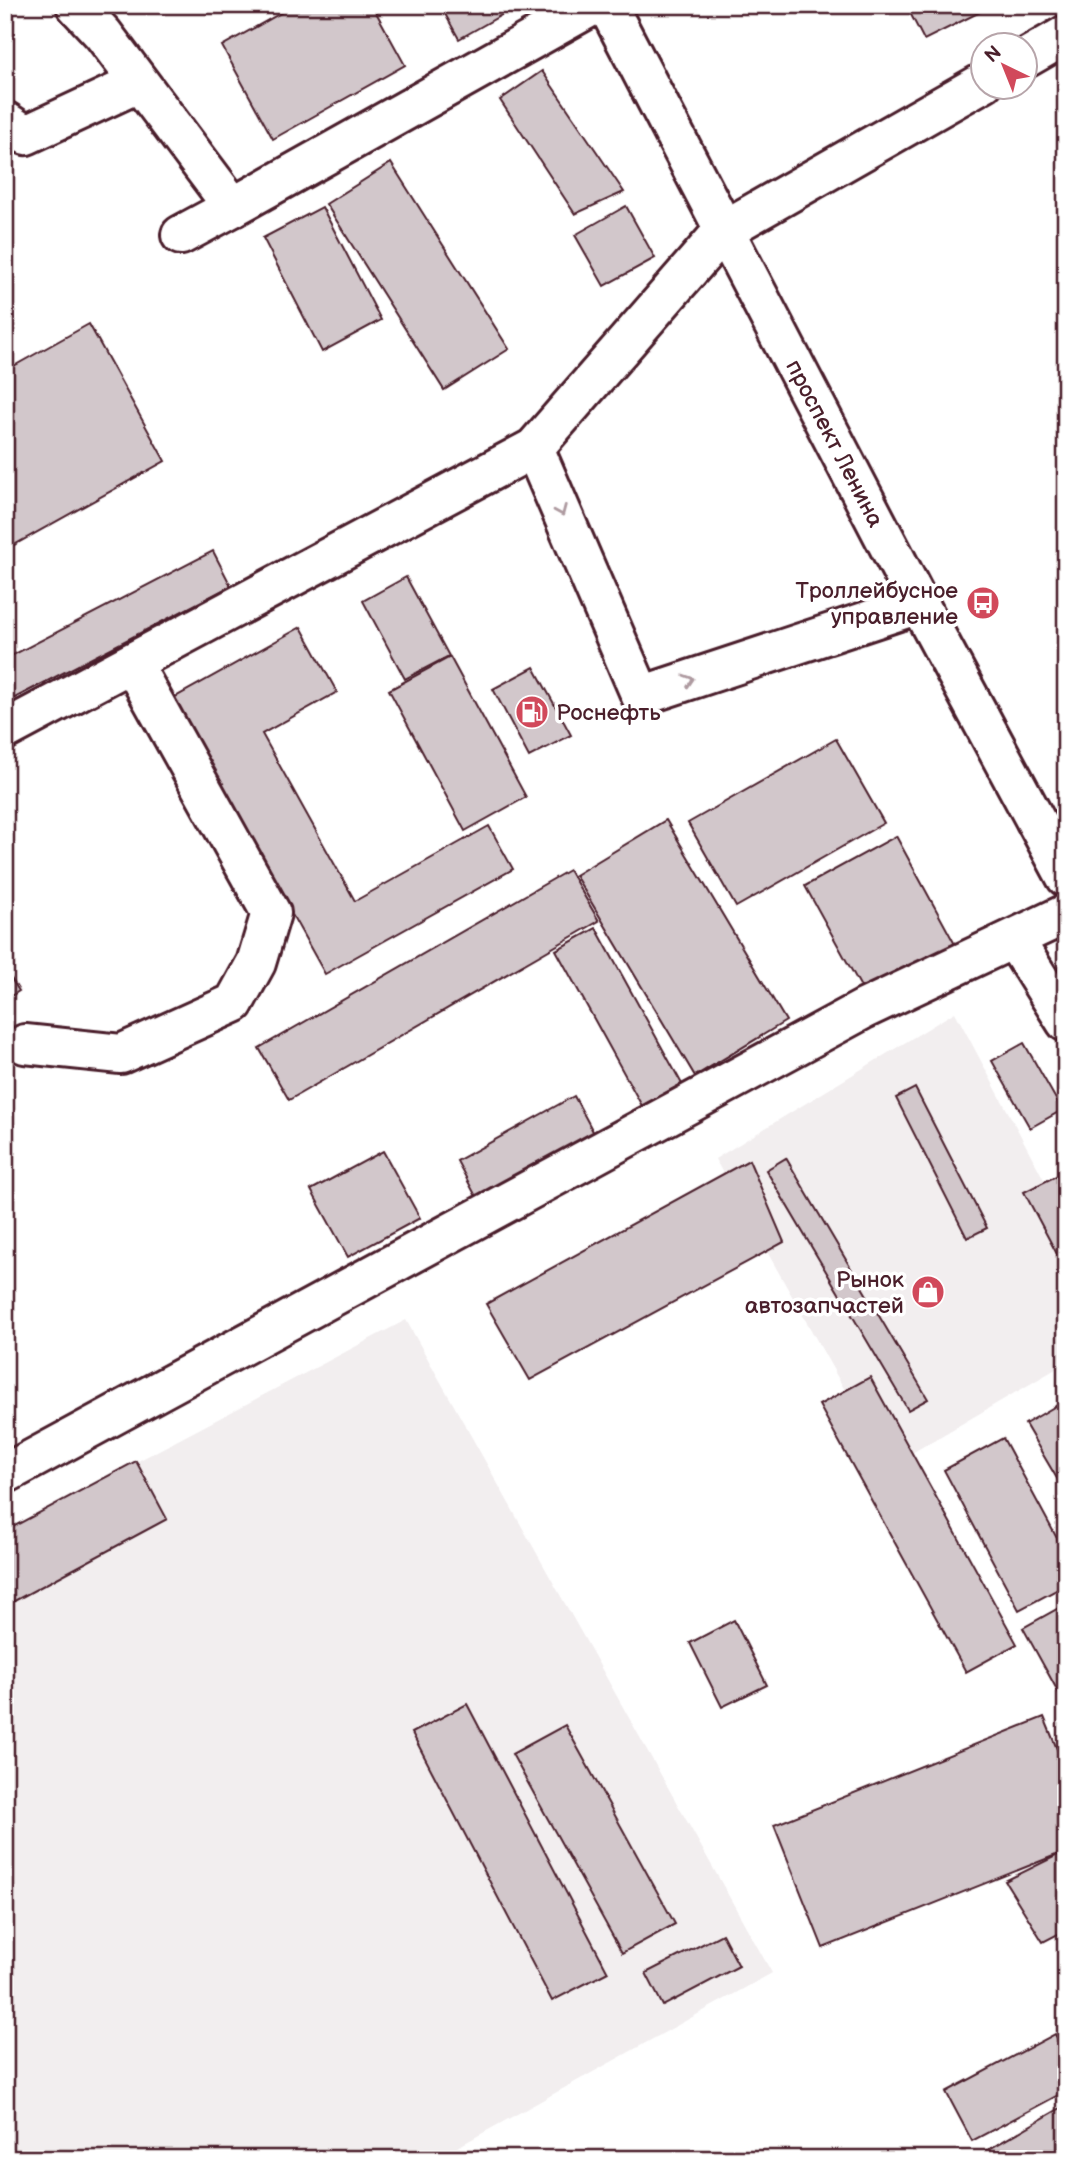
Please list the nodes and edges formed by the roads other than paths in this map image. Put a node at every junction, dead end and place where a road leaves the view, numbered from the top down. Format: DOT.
graph roads {
  1 [pos="76,5"];
  2 [pos="594,5"];
  3 [pos="607,5"];
  4 [pos="1066,36"];
  5 [pos="1040,50"];
  6 [pos="138,83"];
  7 [pos="970,90"];
  8 [pos="5,121"];
  9 [pos="233,207"];
  10 [pos="724,230"];
  11 [pos="181,235"];
  12 [pos="534,448"];
  13 [pos="919,604"];
  14 [pos="132,663"];
  15 [pos="5,730"];
  16 [pos="1066,877"];
  17 [pos="1066,914"];
  18 [pos="1014,939"];
  19 [pos="1066,1022"];
  20 [pos="25,1044"];
  21 [pos="5,1474"];
  1 -- 6 [label="main road"];
  2 -- 9 [label="main road"];
  3 -- 10 [label="main road, проспект Ленина"];
  4 -- 5 [label="main road"];
  6 -- 8 [label="main road"];
  6 -- 9 [label="main road"];
  7 -- 10 [label="main road"];
  9 -- 11 [label="main road"];
  10 -- 12 [label="main road"];
  10 -- 13 [label="main road, проспект Ленина"];
  12 -- 13 [label="main road, one-way"];
  12 -- 14 [label="main road"];
  13 -- 16 [label="main road, проспект Ленина"];
  14 -- 15 [label="main road"];
  14 -- 20 [label="main road"];
  17 -- 18 [label="main road"];
  18 -- 19 [label="main road"];
  18 -- 21 [label="main road"];
}
